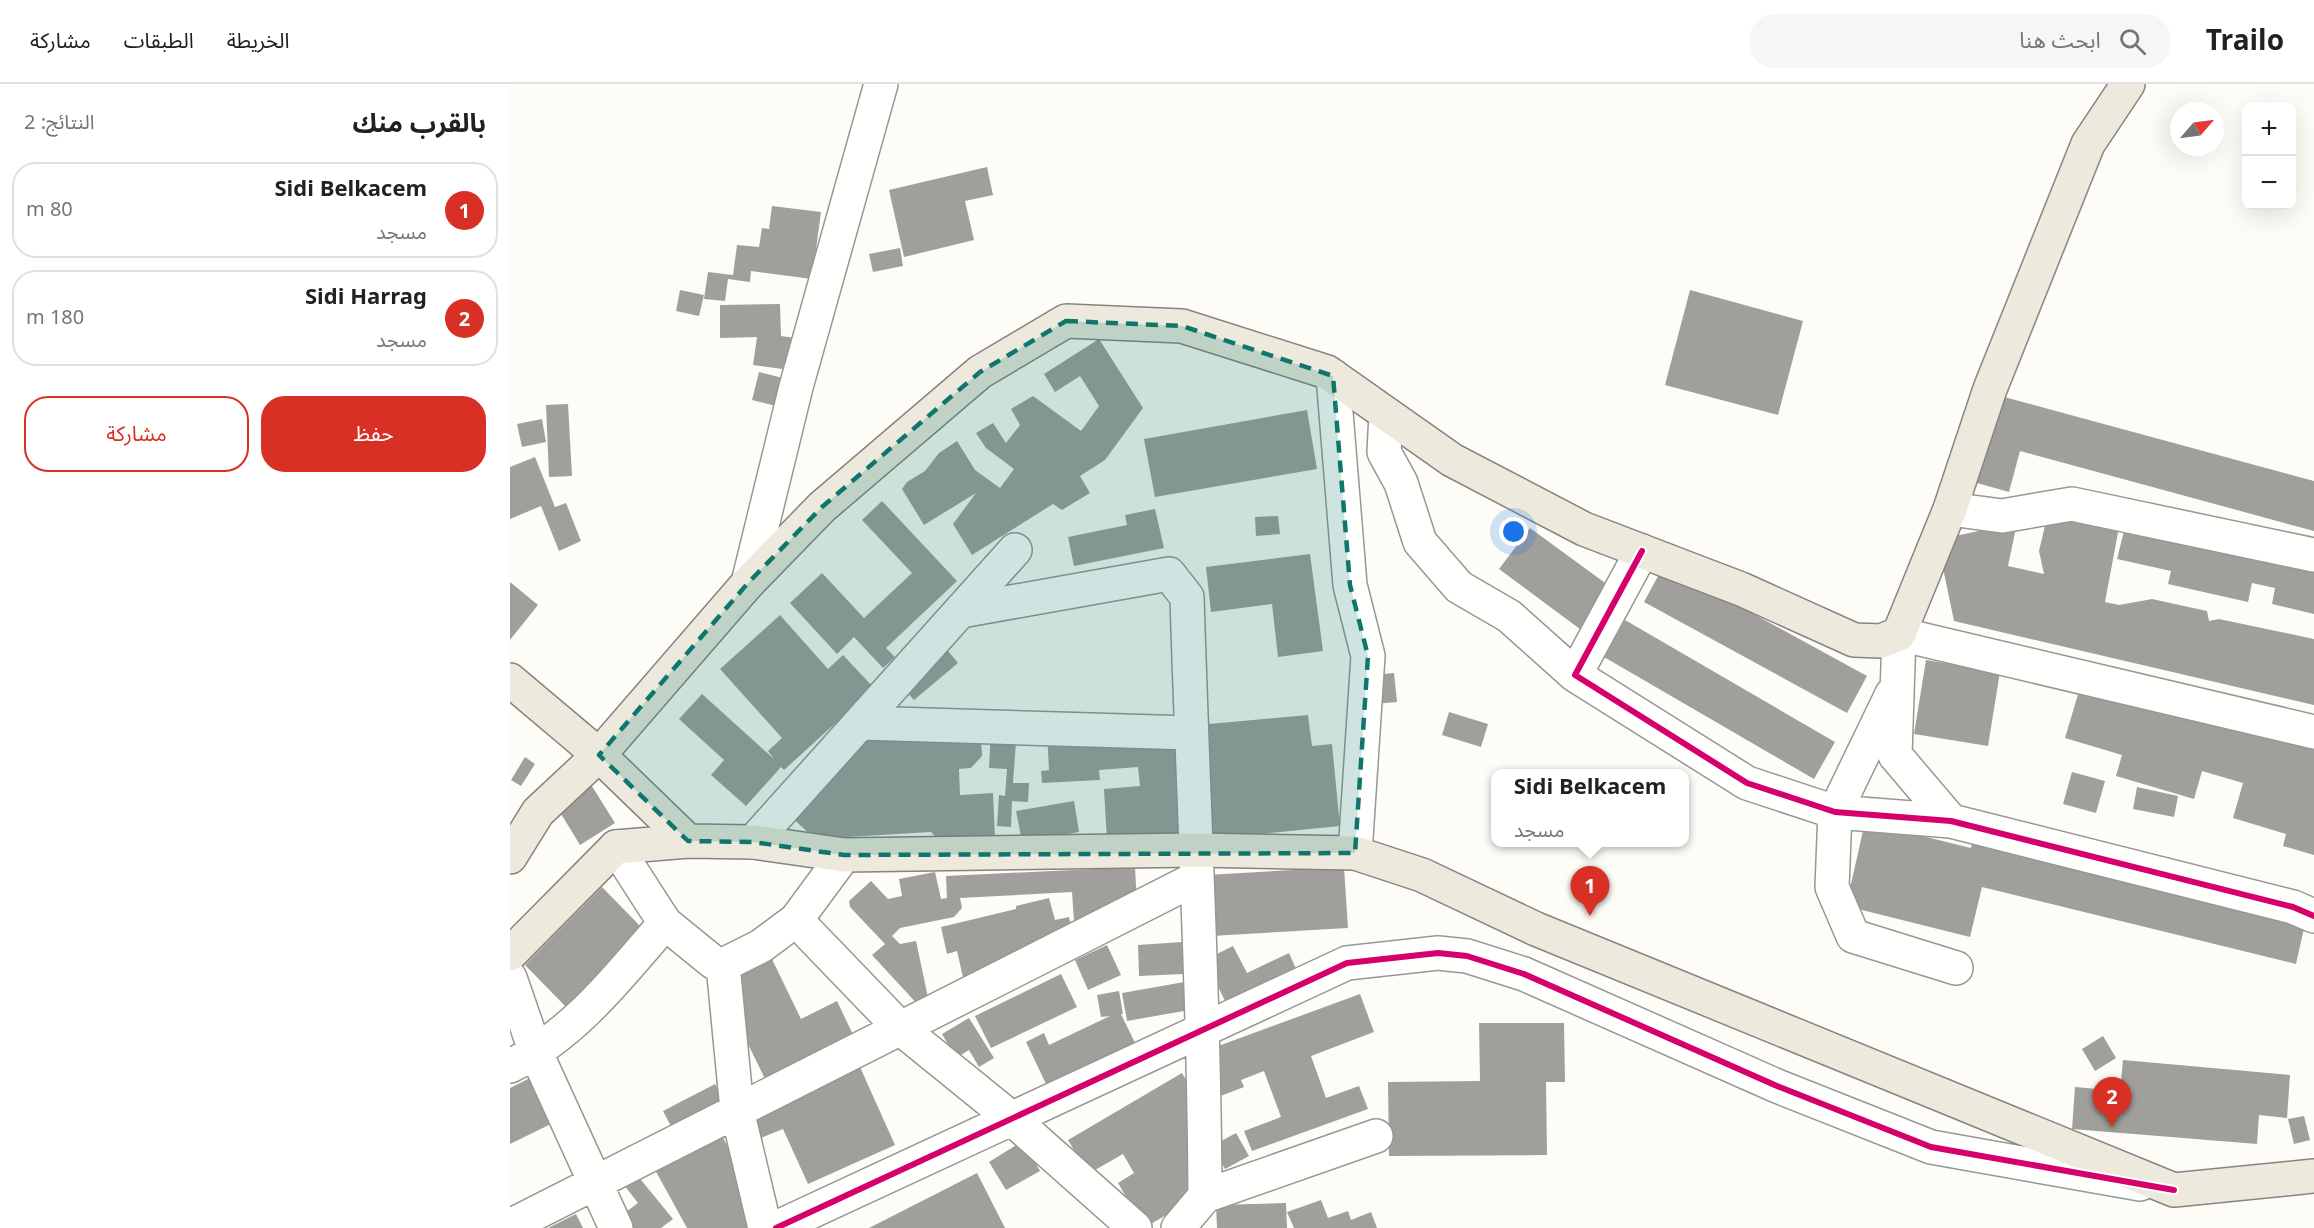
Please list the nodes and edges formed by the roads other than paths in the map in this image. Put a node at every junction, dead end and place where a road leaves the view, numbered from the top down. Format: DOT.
graph roads {
  1 [pos="881,84"];
  2 [pos="2128,84"];
  3 [pos="1333,376"];
  4 [pos="1386,414"];
  5 [pos="1950,509"];
  6 [pos="1015,550"];
  7 [pos="1642,551"];
  8 [pos="2314,555"];
  9 [pos="748,583"];
  10 [pos="961,611"];
  11 [pos="1899,634"];
  12 [pos="1575,675"];
  13 [pos="510,680"];
  14 [pos="1897,683"];
  15 [pos="861,723"];
  16 [pos="2314,732"];
  17 [pos="1191,733"];
  18 [pos="599,755"];
  19 [pos="1835,812"];
  20 [pos="1951,821"];
  21 [pos="688,841"];
  22 [pos="753,842"];
  23 [pos="616,847"];
  24 [pos="1355,853"];
  25 [pos="844,855"];
  26 [pos="510,857"];
  27 [pos="1195,864"];
  28 [pos="2314,916"];
  29 [pos="796,920"];
  30 [pos="665,923"];
  31 [pos="510,954"];
  32 [pos="723,965"];
  33 [pos="1956,968"];
  34 [pos="510,978"];
  35 [pos="900,1028"];
  36 [pos="1204,1029"];
  37 [pos="523,1060"];
  38 [pos="737,1110"];
  39 [pos="1011,1119"];
  40 [pos="1376,1136"];
  41 [pos="2314,1176"];
  42 [pos="594,1182"];
  43 [pos="2174,1190"];
  44 [pos="1205,1196"];
  45 [pos="510,1226"];
  46 [pos="616,1228"];
  47 [pos="765,1228"];
  48 [pos="776,1228"];
  49 [pos="1135,1228"];
  50 [pos="1178,1228"];
  1 -- 9 [label="street"];
  2 -- 5 [label="main road"];
  3 -- 4 [label="main road"];
  3 -- 9 [label="main road"];
  3 -- 24 [label="street"];
  4 -- 7 [label="main road"];
  4 -- 12 [label="street"];
  5 -- 8 [label="street"];
  5 -- 11 [label="main road"];
  6 -- 10 [label="street"];
  7 -- 11 [label="main road"];
  7 -- 12 [label="street"];
  9 -- 18 [label="main road"];
  10 -- 15 [label="street"];
  10 -- 17 [label="street"];
  11 -- 14 [label="street"];
  11 -- 16 [label="street"];
  12 -- 19 [label="street"];
  13 -- 18 [label="main road"];
  14 -- 19 [label="street"];
  14 -- 20 [label="street"];
  15 -- 17 [label="street"];
  15 -- 22 [label="street"];
  17 -- 27 [label="street"];
  18 -- 21 [label="main road"];
  18 -- 26 [label="main road"];
  19 -- 20 [label="street"];
  19 -- 33 [label="street"];
  20 -- 28 [label="street"];
  21 -- 22 [label="main road"];
  21 -- 23 [label="main road"];
  22 -- 25 [label="main road"];
  23 -- 30 [label="street"];
  23 -- 31 [label="main road"];
  24 -- 27 [label="main road"];
  24 -- 43 [label="main road"];
  25 -- 27 [label="main road"];
  25 -- 29 [label="street"];
  27 -- 35 [label="street"];
  27 -- 36 [label="street"];
  29 -- 32 [label="street"];
  29 -- 35 [label="street"];
  30 -- 32 [label="street"];
  30 -- 37 [label="street"];
  32 -- 38 [label="street"];
  34 -- 37 [label="street"];
  35 -- 38 [label="street"];
  35 -- 39 [label="street"];
  36 -- 39 [label="street"];
  36 -- 43 [label="street"];
  36 -- 44 [label="street"];
  37 -- 42 [label="street"];
  38 -- 42 [label="street"];
  38 -- 47 [label="street"];
  39 -- 48 [label="street"];
  39 -- 49 [label="street"];
  40 -- 44 [label="street"];
  41 -- 43 [label="main road"];
  42 -- 45 [label="street"];
  42 -- 46 [label="street"];
  44 -- 50 [label="street"];
}
